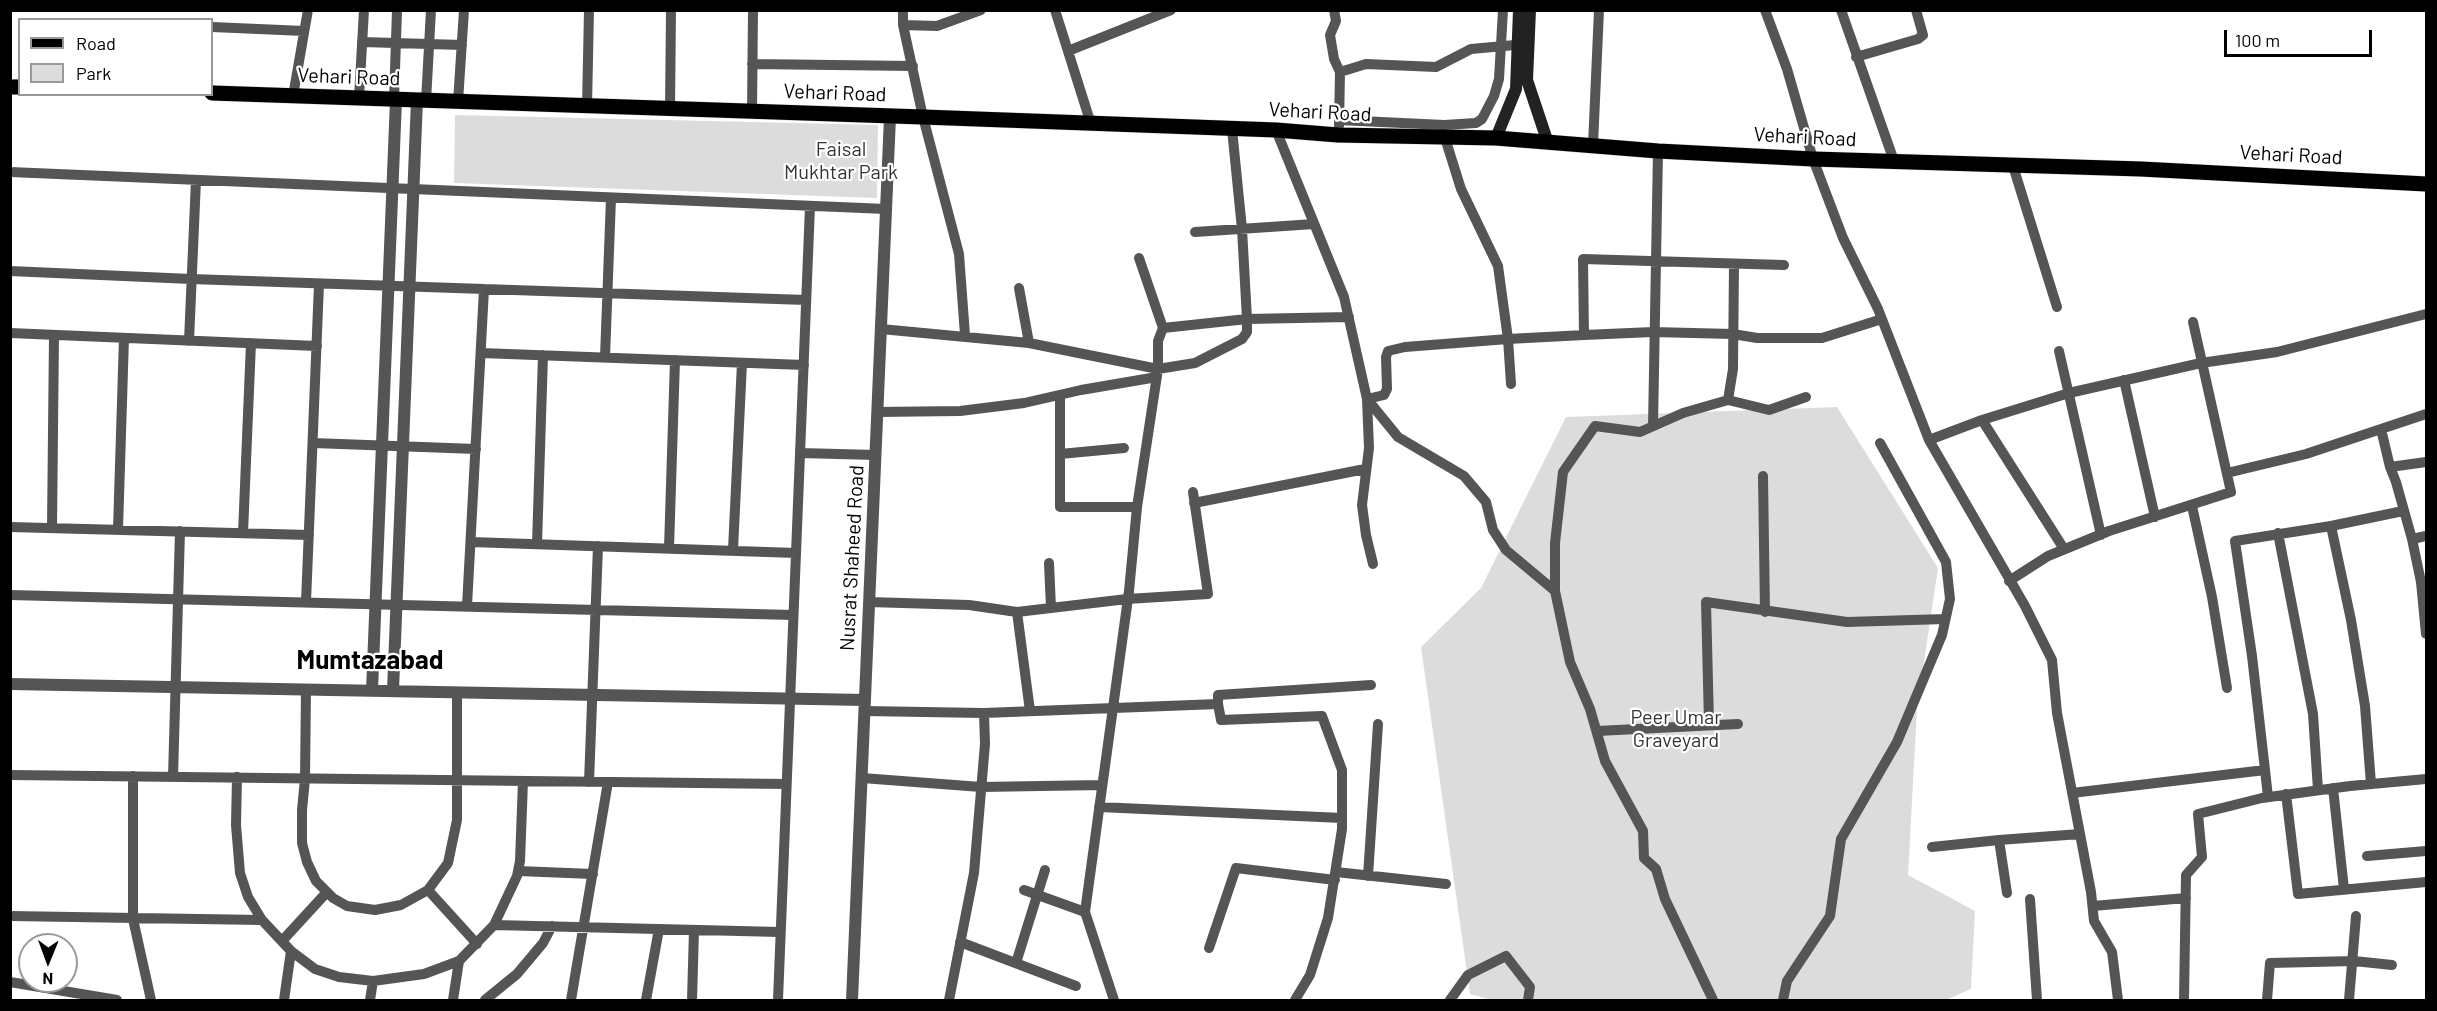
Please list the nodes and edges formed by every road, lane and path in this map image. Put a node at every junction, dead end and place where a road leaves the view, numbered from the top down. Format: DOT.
graph roads {
  1 [pos="308,10"];
  2 [pos="364,10"];
  3 [pos="397,10"];
  4 [pos="431,10"];
  5 [pos="464,10"];
  6 [pos="589,10"];
  7 [pos="671,10"];
  8 [pos="753,10"];
  9 [pos="903,10"];
  10 [pos="981,10"];
  11 [pos="1055,10"];
  12 [pos="1171,10"];
  13 [pos="1334,10"];
  14 [pos="1503,10"];
  15 [pos="1519,10"];
  16 [pos="1530,10"];
  17 [pos="1599,10"];
  18 [pos="1765,10"];
  19 [pos="1841,10"];
  20 [pos="1916,10"];
  21 [pos="903,25"];
  22 [pos="213,27"];
  23 [pos="304,31"];
  24 [pos="362,42"];
  25 [pos="396,43"];
  26 [pos="429,44"];
  27 [pos="1524,44"];
  28 [pos="462,45"];
  29 [pos="1500,46"];
  30 [pos="1068,51"];
  31 [pos="1856,57"];
  32 [pos="752,63"];
  33 [pos="914,66"];
  34 [pos="1340,72"];
  35 [pos="213,93"];
  36 [pos="293,96"];
  37 [pos="359,98"];
  38 [pos="395,100"];
  39 [pos="421,101"];
  40 [pos="458,102"];
  41 [pos="586,107"];
  42 [pos="670,110"];
  43 [pos="752,111"];
  44 [pos="890,117"];
  45 [pos="923,117"];
  46 [pos="1091,124"];
  47 [pos="1339,128"];
  48 [pos="1232,129"];
  49 [pos="1276,130"];
  50 [pos="1445,138"];
  51 [pos="1496,138"];
  52 [pos="1547,140"];
  53 [pos="1593,145"];
  54 [pos="1658,151"];
  55 [pos="1813,159"];
  56 [pos="1894,161"];
  57 [pos="2013,166"];
  58 [pos="10,172"];
  59 [pos="196,180"];
  60 [pos="2427,184"];
  61 [pos="392,188"];
  62 [pos="413,189"];
  63 [pos="611,198"];
  64 [pos="810,206"];
  65 [pos="886,209"];
  66 [pos="1314,224"];
  67 [pos="1242,229"];
  68 [pos="1195,232"];
  69 [pos="1139,258"];
  70 [pos="1654,262"];
  71 [pos="1734,264"];
  72 [pos="1784,265"];
  73 [pos="10,271"];
  74 [pos="192,279"];
  75 [pos="319,284"];
  76 [pos="388,285"];
  77 [pos="409,286"];
  78 [pos="1019,288"];
  79 [pos="484,289"];
  80 [pos="608,293"];
  81 [pos="806,300"];
  82 [pos="2057,307"];
  83 [pos="2427,314"];
  84 [pos="1348,317"];
  85 [pos="1247,319"];
  86 [pos="1882,319"];
  87 [pos="2193,322"];
  88 [pos="1163,328"];
  89 [pos="881,329"];
  90 [pos="1653,332"];
  91 [pos="10,333"];
  92 [pos="1733,334"];
  93 [pos="54,335"];
  94 [pos="965,335"];
  95 [pos="1584,335"];
  96 [pos="124,338"];
  97 [pos="1508,339"];
  98 [pos="189,341"];
  99 [pos="251,343"];
  100 [pos="1029,343"];
  101 [pos="317,346"];
  102 [pos="2059,351"];
  103 [pos="481,353"];
  104 [pos="543,355"];
  105 [pos="605,357"];
  106 [pos="675,360"];
  107 [pos="741,363"];
  108 [pos="2201,363"];
  109 [pos="804,365"];
  110 [pos="1157,373"];
  111 [pos="2124,380"];
  112 [pos="1511,384"];
  113 [pos="2069,393"];
  114 [pos="1060,395"];
  115 [pos="1806,397"];
  116 [pos="1367,399"];
  117 [pos="1728,400"];
  118 [pos="877,412"];
  119 [pos="2427,414"];
  120 [pos="1982,420"];
  121 [pos="1653,426"];
  122 [pos="2381,429"];
  123 [pos="1929,440"];
  124 [pos="313,443"];
  125 [pos="1880,443"];
  126 [pos="382,446"];
  127 [pos="403,447"];
  128 [pos="1124,448"];
  129 [pos="476,450"];
  130 [pos="800,453"];
  131 [pos="1060,454"];
  132 [pos="876,455"];
  133 [pos="2427,462"];
  134 [pos="2390,467"];
  135 [pos="1365,469"];
  136 [pos="2227,473"];
  137 [pos="1763,476"];
  138 [pos="2192,506"];
  139 [pos="1137,507"];
  140 [pos="2403,511"];
  141 [pos="2155,517"];
  142 [pos="2331,526"];
  143 [pos="10,527"];
  144 [pos="52,528"];
  145 [pos="118,530"];
  146 [pos="180,531"];
  147 [pos="243,533"];
  148 [pos="2278,533"];
  149 [pos="309,535"];
  150 [pos="2101,535"];
  151 [pos="2427,536"];
  152 [pos="2412,539"];
  153 [pos="471,542"];
  154 [pos="537,544"];
  155 [pos="598,546"];
  156 [pos="669,548"];
  157 [pos="2064,549"];
  158 [pos="733,550"];
  159 [pos="796,552"];
  160 [pos="1049,563"];
  161 [pos="1373,564"];
  162 [pos="2009,581"];
  163 [pos="1555,591"];
  164 [pos="10,595"];
  165 [pos="178,599"];
  166 [pos="1127,599"];
  167 [pos="306,602"];
  168 [pos="869,602"];
  169 [pos="376,603"];
  170 [pos="397,604"];
  171 [pos="467,606"];
  172 [pos="1051,608"];
  173 [pos="596,609"];
  174 [pos="1017,612"];
  175 [pos="1765,612"];
  176 [pos="793,615"];
  177 [pos="1945,619"];
  178 [pos="2427,633"];
  179 [pos="10,684"];
  180 [pos="1371,685"];
  181 [pos="176,687"];
  182 [pos="2227,688"];
  183 [pos="306,689"];
  184 [pos="372,690"];
  185 [pos="393,690"];
  186 [pos="457,692"];
  187 [pos="592,695"];
  188 [pos="790,699"];
  189 [pos="1218,704"];
  190 [pos="865,706"];
  191 [pos="1111,709"];
  192 [pos="1030,711"];
  193 [pos="984,713"];
  194 [pos="1709,723"];
  195 [pos="1738,723"];
  196 [pos="1378,724"];
  197 [pos="1597,731"];
  198 [pos="2265,770"];
  199 [pos="10,775"];
  200 [pos="133,777"];
  201 [pos="173,777"];
  202 [pos="237,777"];
  203 [pos="862,778"];
  204 [pos="305,779"];
  205 [pos="2427,779"];
  206 [pos="458,780"];
  207 [pos="523,781"];
  208 [pos="589,782"];
  209 [pos="608,782"];
  210 [pos="786,784"];
  211 [pos="2371,784"];
  212 [pos="1101,786"];
  213 [pos="981,787"];
  214 [pos="2333,788"];
  215 [pos="2318,790"];
  216 [pos="2072,793"];
  217 [pos="2286,794"];
  218 [pos="2268,797"];
  219 [pos="1099,807"];
  220 [pos="1342,818"];
  221 [pos="2080,834"];
  222 [pos="1999,840"];
  223 [pos="1932,847"];
  224 [pos="2427,851"];
  225 [pos="2367,856"];
  226 [pos="1045,870"];
  227 [pos="518,871"];
  228 [pos="592,874"];
  229 [pos="1335,876"];
  230 [pos="1368,876"];
  231 [pos="2427,882"];
  232 [pos="1446,884"];
  233 [pos="2344,889"];
  234 [pos="428,890"];
  235 [pos="1024,890"];
  236 [pos="327,892"];
  237 [pos="2007,893"];
  238 [pos="1036,896"];
  239 [pos="2186,898"];
  240 [pos="2030,899"];
  241 [pos="2093,906"];
  242 [pos="1085,912"];
  243 [pos="10,916"];
  244 [pos="2356,916"];
  245 [pos="133,919"];
  246 [pos="262,920"];
  247 [pos="494,925"];
  248 [pos="552,926"];
  249 [pos="584,927"];
  250 [pos="659,929"];
  251 [pos="694,930"];
  252 [pos="780,932"];
  253 [pos="282,941"];
  254 [pos="960,942"];
  255 [pos="477,944"];
  256 [pos="1209,948"];
  257 [pos="291,951"];
  258 [pos="459,961"];
  259 [pos="2354,961"];
  260 [pos="1016,963"];
  261 [pos="2392,965"];
  262 [pos="373,981"];
  263 [pos="10,982"];
  264 [pos="1076,986"];
  265 [pos="62,996"];
  266 [pos="117,1000"];
  267 [pos="151,1000"];
  268 [pos="284,1000"];
  269 [pos="370,1000"];
  270 [pos="453,1000"];
  271 [pos="485,1000"];
  272 [pos="571,1000"];
  273 [pos="646,1000"];
  274 [pos="692,1000"];
  275 [pos="778,1000"];
  276 [pos="852,1000"];
  277 [pos="949,1000"];
  278 [pos="1114,1000"];
  279 [pos="1295,1000"];
  280 [pos="1449,1000"];
  281 [pos="1528,1000"];
  282 [pos="1713,1000"];
  283 [pos="1783,1000"];
  284 [pos="2037,1000"];
  285 [pos="2118,1000"];
  286 [pos="2184,1000"];
  287 [pos="2268,1000"];
  288 [pos="2349,1000"];
  1 -- 23 [label="street"];
  2 -- 24 [label="street"];
  3 -- 25 [label="street"];
  4 -- 26 [label="street"];
  5 -- 28 [label="street"];
  6 -- 41 [label="street"];
  7 -- 42 [label="street"];
  8 -- 32 [label="street"];
  9 -- 21 [label="street"];
  10 -- 21 [label="street"];
  11 -- 30 [label="street"];
  12 -- 30 [label="street"];
  13 -- 34 [label="street"];
  14 -- 29 [label="street"];
  15 -- 27 [label="main road"];
  16 -- 27 [label="main road"];
  17 -- 53 [label="street"];
  18 -- 55 [label="street"];
  19 -- 31 [label="street"];
  20 -- 31 [label="street"];
  21 -- 33 [label="street"];
  22 -- 23 [label="street"];
  23 -- 36 [label="street"];
  24 -- 25 [label="street"];
  24 -- 37 [label="street"];
  25 -- 26 [label="street"];
  25 -- 38 [label="street"];
  26 -- 28 [label="street"];
  26 -- 39 [label="street"];
  27 -- 29 [label="street"];
  27 -- 51 [label="main road"];
  27 -- 52 [label="main road"];
  28 -- 40 [label="street"];
  29 -- 34 [label="street"];
  29 -- 47 [label="street"];
  30 -- 46 [label="street"];
  31 -- 56 [label="street"];
  32 -- 33 [label="street"];
  32 -- 43 [label="street"];
  33 -- 45 [label="street"];
  34 -- 47 [label="street"];
  35 -- 36 [label="main road, Vehari Road"];
  36 -- 37 [label="main road, Vehari Road"];
  37 -- 38 [label="main road, Vehari Road"];
  38 -- 39 [label="main road, Vehari Road"];
  38 -- 61 [label="street"];
  39 -- 40 [label="main road, Vehari Road"];
  39 -- 62 [label="street"];
  40 -- 41 [label="main road, Vehari Road"];
  41 -- 42 [label="main road, Vehari Road"];
  42 -- 43 [label="main road, Vehari Road"];
  43 -- 44 [label="main road, Vehari Road"];
  44 -- 45 [label="main road, Vehari Road"];
  44 -- 65 [label="street, Nusrat Shaheed Road"];
  45 -- 46 [label="main road, Vehari Road"];
  45 -- 94 [label="street"];
  46 -- 48 [label="main road, Vehari Road"];
  47 -- 49 [label="main road, Vehari Road"];
  47 -- 50 [label="main road, Vehari Road"];
  48 -- 49 [label="main road, Vehari Road"];
  48 -- 67 [label="street"];
  49 -- 66 [label="street"];
  50 -- 51 [label="main road, Vehari Road"];
  50 -- 97 [label="street"];
  51 -- 52 [label="main road, Vehari Road"];
  52 -- 53 [label="main road, Vehari Road"];
  53 -- 54 [label="main road, Vehari Road"];
  54 -- 55 [label="main road, Vehari Road"];
  54 -- 70 [label="street"];
  55 -- 56 [label="main road, Vehari Road"];
  55 -- 86 [label="street"];
  56 -- 57 [label="main road, Vehari Road"];
  57 -- 60 [label="main road, Vehari Road"];
  57 -- 82 [label="street"];
  58 -- 59 [label="street"];
  59 -- 61 [label="street"];
  59 -- 74 [label="street"];
  61 -- 62 [label="street"];
  61 -- 76 [label="street"];
  62 -- 63 [label="street"];
  62 -- 77 [label="street"];
  63 -- 64 [label="street"];
  63 -- 80 [label="street"];
  64 -- 65 [label="street"];
  64 -- 81 [label="street"];
  65 -- 89 [label="street, Nusrat Shaheed Road"];
  66 -- 67 [label="street"];
  66 -- 84 [label="street"];
  67 -- 68 [label="street"];
  67 -- 85 [label="street"];
  69 -- 88 [label="street"];
  70 -- 71 [label="street"];
  70 -- 90 [label="street"];
  70 -- 95 [label="street"];
  71 -- 72 [label="street"];
  71 -- 92 [label="street"];
  73 -- 74 [label="street"];
  74 -- 75 [label="street"];
  74 -- 98 [label="street"];
  75 -- 76 [label="street"];
  75 -- 101 [label="street"];
  76 -- 77 [label="street"];
  76 -- 126 [label="street"];
  77 -- 79 [label="street"];
  77 -- 127 [label="street"];
  78 -- 100 [label="street"];
  79 -- 80 [label="street"];
  79 -- 103 [label="street"];
  80 -- 81 [label="street"];
  80 -- 105 [label="street"];
  81 -- 109 [label="street"];
  83 -- 108 [label="street"];
  84 -- 85 [label="street"];
  84 -- 116 [label="street"];
  85 -- 88 [label="street"];
  85 -- 110 [label="street"];
  86 -- 92 [label="street"];
  86 -- 123 [label="street"];
  87 -- 108 [label="street"];
  88 -- 110 [label="street"];
  89 -- 94 [label="street"];
  89 -- 118 [label="street, Nusrat Shaheed Road"];
  90 -- 92 [label="street"];
  90 -- 95 [label="street"];
  90 -- 121 [label="street"];
  91 -- 93 [label="street"];
  92 -- 117 [label="street"];
  93 -- 96 [label="street"];
  93 -- 144 [label="street"];
  94 -- 100 [label="street"];
  95 -- 97 [label="street"];
  96 -- 98 [label="street"];
  96 -- 145 [label="street"];
  97 -- 112 [label="street"];
  97 -- 116 [label="street"];
  98 -- 99 [label="street"];
  99 -- 101 [label="street"];
  99 -- 147 [label="street"];
  100 -- 110 [label="street"];
  101 -- 124 [label="street"];
  102 -- 113 [label="street"];
  103 -- 104 [label="street"];
  103 -- 129 [label="street"];
  104 -- 105 [label="street"];
  104 -- 154 [label="street"];
  105 -- 106 [label="street"];
  106 -- 107 [label="street"];
  106 -- 156 [label="street"];
  107 -- 109 [label="street"];
  107 -- 158 [label="street"];
  108 -- 111 [label="street"];
  108 -- 136 [label="street"];
  109 -- 130 [label="street"];
  110 -- 114 [label="street"];
  110 -- 139 [label="street"];
  111 -- 113 [label="street"];
  111 -- 141 [label="street"];
  113 -- 120 [label="street"];
  113 -- 150 [label="street"];
  114 -- 118 [label="street"];
  114 -- 131 [label="street"];
  115 -- 117 [label="street"];
  116 -- 135 [label="street"];
  116 -- 163 [label="street"];
  117 -- 121 [label="street"];
  118 -- 132 [label="street, Nusrat Shaheed Road"];
  119 -- 122 [label="street"];
  120 -- 123 [label="street"];
  120 -- 157 [label="street"];
  121 -- 163 [label="street"];
  122 -- 134 [label="street"];
  122 -- 136 [label="street"];
  123 -- 162 [label="street"];
  124 -- 126 [label="street"];
  124 -- 149 [label="street"];
  125 -- 177 [label="street"];
  126 -- 127 [label="street"];
  126 -- 169 [label="street"];
  127 -- 129 [label="street"];
  127 -- 170 [label="street"];
  128 -- 131 [label="street"];
  129 -- 153 [label="street"];
  130 -- 132 [label="street"];
  130 -- 159 [label="street"];
  131 -- 139 [label="street"];
  132 -- 168 [label="street, Nusrat Shaheed Road"];
  133 -- 134 [label="street"];
  134 -- 140 [label="street"];
  135 -- 161 [label="street"];
  135 -- 166 [label="street"];
  136 -- 138 [label="street"];
  137 -- 175 [label="street"];
  138 -- 141 [label="street"];
  138 -- 182 [label="street"];
  139 -- 166 [label="street"];
  140 -- 142 [label="street"];
  140 -- 152 [label="street"];
  141 -- 150 [label="street"];
  142 -- 148 [label="street"];
  142 -- 211 [label="street"];
  143 -- 144 [label="street"];
  144 -- 145 [label="street"];
  145 -- 146 [label="street"];
  146 -- 147 [label="street"];
  146 -- 165 [label="street"];
  147 -- 149 [label="street"];
  148 -- 198 [label="street"];
  148 -- 215 [label="street"];
  149 -- 167 [label="street"];
  150 -- 157 [label="street"];
  151 -- 152 [label="street"];
  152 -- 178 [label="street"];
  153 -- 154 [label="street"];
  153 -- 171 [label="street"];
  154 -- 155 [label="street"];
  155 -- 156 [label="street"];
  155 -- 173 [label="street"];
  156 -- 158 [label="street"];
  157 -- 162 [label="street"];
  158 -- 159 [label="street"];
  159 -- 176 [label="street"];
  160 -- 172 [label="street"];
  162 -- 216 [label="street"];
  163 -- 197 [label="street"];
  164 -- 165 [label="street"];
  165 -- 167 [label="street"];
  165 -- 181 [label="street"];
  166 -- 172 [label="street"];
  166 -- 191 [label="street"];
  167 -- 169 [label="street"];
  168 -- 174 [label="street"];
  168 -- 190 [label="street, Nusrat Shaheed Road"];
  169 -- 170 [label="street"];
  169 -- 184 [label="street"];
  170 -- 171 [label="street"];
  170 -- 185 [label="street"];
  171 -- 173 [label="street"];
  172 -- 174 [label="street"];
  173 -- 176 [label="street"];
  173 -- 187 [label="street"];
  174 -- 192 [label="street"];
  175 -- 177 [label="street"];
  175 -- 194 [label="street"];
  176 -- 188 [label="street"];
  177 -- 283 [label="street"];
  179 -- 181 [label="street"];
  180 -- 189 [label="street"];
  181 -- 183 [label="street"];
  181 -- 201 [label="street"];
  183 -- 184 [label="street"];
  183 -- 204 [label="street"];
  184 -- 185 [label="street"];
  185 -- 186 [label="street"];
  186 -- 187 [label="street"];
  186 -- 206 [label="street"];
  187 -- 188 [label="street"];
  187 -- 208 [label="street"];
  188 -- 190 [label="street"];
  188 -- 210 [label="street"];
  189 -- 191 [label="street"];
  189 -- 220 [label="street"];
  190 -- 193 [label="street"];
  190 -- 203 [label="street, Nusrat Shaheed Road"];
  191 -- 192 [label="street"];
  191 -- 212 [label="street"];
  192 -- 193 [label="street"];
  193 -- 213 [label="street"];
  194 -- 195 [label="street"];
  194 -- 197 [label="street"];
  196 -- 230 [label="street"];
  197 -- 282 [label="street"];
  198 -- 216 [label="street"];
  198 -- 218 [label="street"];
  199 -- 200 [label="street"];
  200 -- 201 [label="street"];
  200 -- 245 [label="street"];
  201 -- 202 [label="street"];
  202 -- 204 [label="street"];
  202 -- 246 [label="street"];
  203 -- 213 [label="street"];
  203 -- 276 [label="street, Nusrat Shaheed Road"];
  204 -- 206 [label="street"];
  204 -- 236 [label="street"];
  205 -- 211 [label="street"];
  206 -- 207 [label="street"];
  206 -- 234 [label="street"];
  207 -- 208 [label="street"];
  207 -- 227 [label="street"];
  208 -- 209 [label="street"];
  209 -- 210 [label="street"];
  209 -- 228 [label="street"];
  210 -- 252 [label="street"];
  211 -- 214 [label="street"];
  212 -- 213 [label="street"];
  212 -- 219 [label="street"];
  213 -- 254 [label="street"];
  214 -- 215 [label="street"];
  214 -- 233 [label="street"];
  215 -- 217 [label="street"];
  216 -- 221 [label="street"];
  217 -- 218 [label="street"];
  217 -- 233 [label="street"];
  218 -- 239 [label="street"];
  219 -- 220 [label="street"];
  219 -- 242 [label="street"];
  220 -- 229 [label="street"];
  221 -- 222 [label="street"];
  221 -- 241 [label="street"];
  222 -- 223 [label="street"];
  222 -- 237 [label="street"];
  224 -- 225 [label="street"];
  226 -- 238 [label="street"];
  227 -- 228 [label="street"];
  227 -- 247 [label="street"];
  228 -- 249 [label="street"];
  229 -- 230 [label="street"];
  229 -- 256 [label="street"];
  229 -- 279 [label="street"];
  230 -- 232 [label="street"];
  231 -- 233 [label="street"];
  234 -- 236 [label="street"];
  234 -- 255 [label="street"];
  235 -- 238 [label="street"];
  236 -- 253 [label="street"];
  238 -- 242 [label="street"];
  238 -- 260 [label="street"];
  239 -- 241 [label="street"];
  239 -- 286 [label="street"];
  240 -- 284 [label="street"];
  241 -- 285 [label="street"];
  242 -- 278 [label="street"];
  243 -- 245 [label="street"];
  244 -- 259 [label="street"];
  245 -- 246 [label="street"];
  245 -- 267 [label="street"];
  246 -- 253 [label="street"];
  247 -- 248 [label="street"];
  247 -- 255 [label="street"];
  248 -- 249 [label="street"];
  248 -- 271 [label="street"];
  249 -- 250 [label="street"];
  249 -- 272 [label="street"];
  250 -- 251 [label="street"];
  250 -- 273 [label="street"];
  251 -- 252 [label="street"];
  251 -- 274 [label="street"];
  252 -- 275 [label="street"];
  253 -- 257 [label="street"];
  254 -- 260 [label="street"];
  254 -- 277 [label="street"];
  255 -- 258 [label="street"];
  257 -- 262 [label="street"];
  257 -- 268 [label="street"];
  258 -- 262 [label="street"];
  258 -- 270 [label="street"];
  259 -- 261 [label="street"];
  259 -- 287 [label="street"];
  259 -- 288 [label="street"];
  260 -- 264 [label="street"];
  262 -- 269 [label="street"];
  263 -- 265 [label="street"];
  265 -- 266 [label="street"];
  280 -- 281 [label="street"];
}
